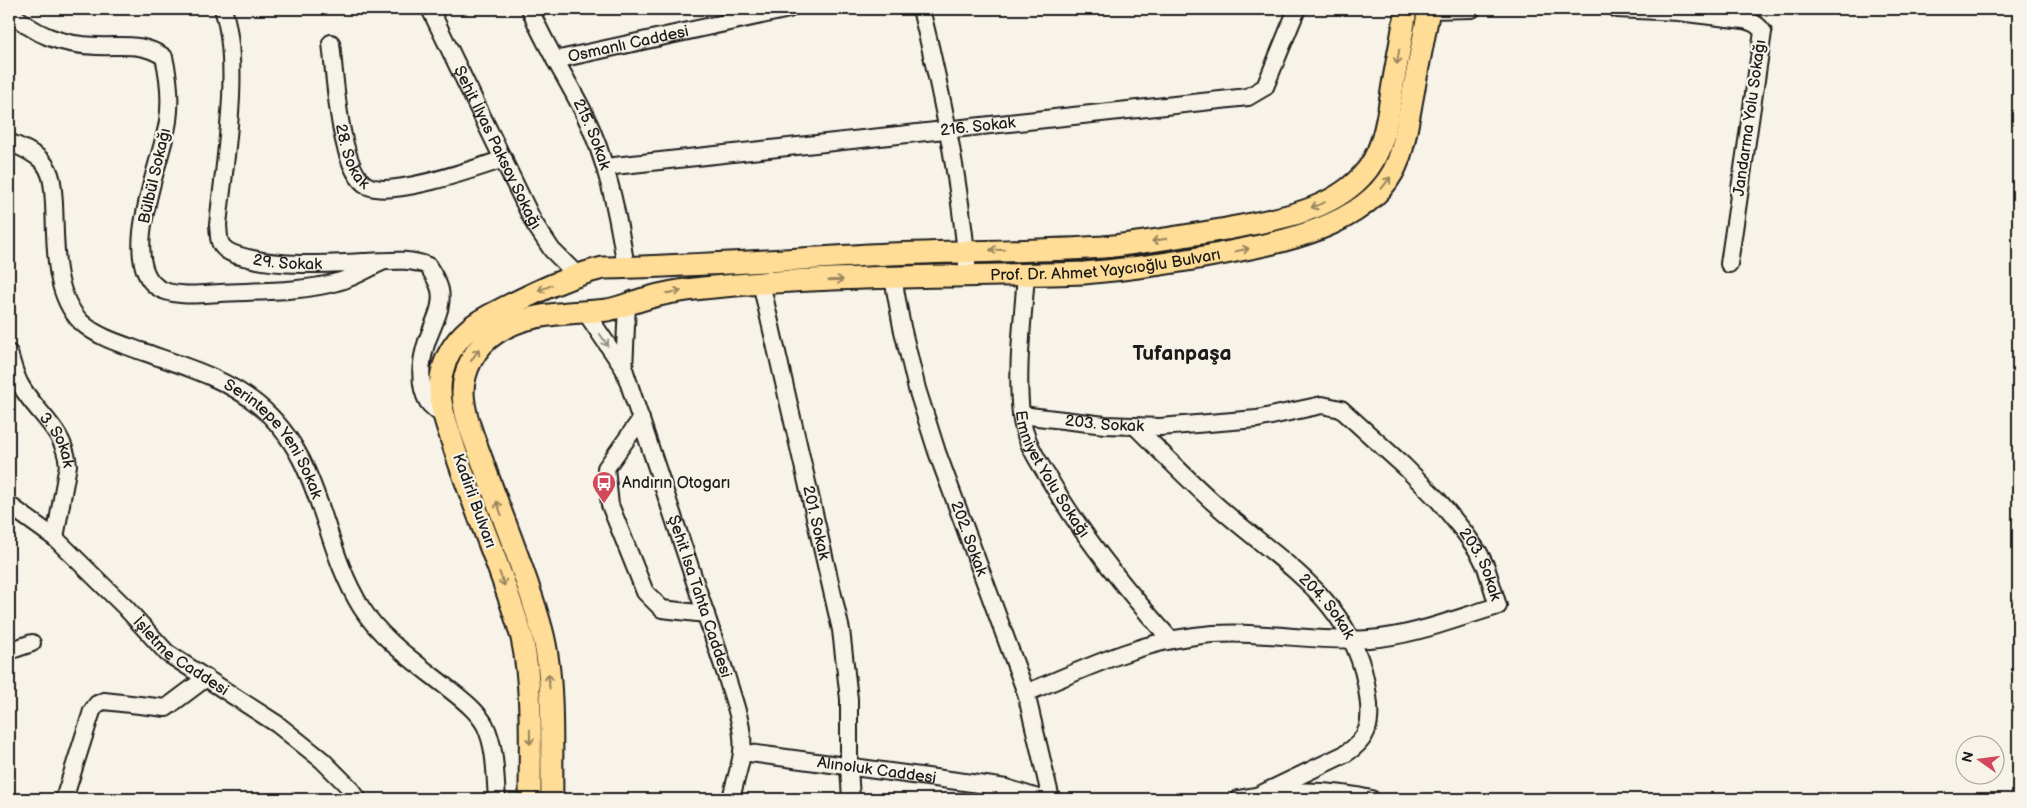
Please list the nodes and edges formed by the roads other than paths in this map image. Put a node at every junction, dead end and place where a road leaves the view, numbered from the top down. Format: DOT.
graph roads {
  1 [pos="223,9"];
  2 [pos="430,9"];
  3 [pos="530,9"];
  4 [pos="786,9"];
  5 [pos="921,9"];
  6 [pos="1297,9"];
  7 [pos="1406,9"];
  8 [pos="1429,9"];
  9 [pos="1472,9"];
  10 [pos="1617,9"];
  11 [pos="9,11"];
  12 [pos="331,43"];
  13 [pos="556,60"];
  14 [pos="949,130"];
  15 [pos="9,142"];
  16 [pos="504,159"];
  17 [pos="605,168"];
  18 [pos="966,250"];
  19 [pos="382,262"];
  20 [pos="1728,264"];
  21 [pos="626,268"];
  22 [pos="1026,274"];
  23 [pos="578,276"];
  24 [pos="968,276"];
  25 [pos="893,278"];
  26 [pos="761,283"];
  27 [pos="627,304"];
  28 [pos="584,310"];
  29 [pos="9,353"];
  30 [pos="624,369"];
  31 [pos="1021,415"];
  32 [pos="445,417"];
  33 [pos="641,420"];
  34 [pos="1135,426"];
  35 [pos="9,505"];
  36 [pos="55,538"];
  37 [pos="706,614"];
  38 [pos="1352,639"];
  39 [pos="1171,640"];
  40 [pos="32,643"];
  41 [pos="9,651"];
  42 [pos="206,678"];
  43 [pos="1026,693"];
  44 [pos="742,752"];
  45 [pos="849,767"];
  46 [pos="1260,794"];
  47 [pos="64,799"];
  48 [pos="358,799"];
  49 [pos="497,799"];
  50 [pos="530,799"];
  51 [pos="552,799"];
  52 [pos="731,799"];
  53 [pos="851,799"];
  54 [pos="1041,799"];
  55 [pos="1051,799"];
  56 [pos="1239,799"];
  57 [pos="1371,799"];
  1 -- 19 [label="street, 29. Sokak"];
  2 -- 16 [label="street, Şehit İlyas Paksoy Sokağı"];
  3 -- 13 [label="street, 215. Sokak"];
  4 -- 13 [label="street, Osmanlı Caddesi"];
  5 -- 14 [label="street"];
  6 -- 14 [label="street, 216. Sokak"];
  7 -- 18 [label="main road, Prof. Dr. Ahmet Yaycıoğlu Bulvarı, one-way"];
  8 -- 9 [label="street"];
  22 -- 8 [label="main road, Prof. Dr. Ahmet Yaycıoğlu Bulvarı, one-way"];
  10 -- 20 [label="street, Jandarma Yolu Sokağı"];
  11 -- 19 [label="street, Bülbül Sokağı"];
  12 -- 16 [label="street, 28. Sokak"];
  13 -- 17 [label="street, 215. Sokak"];
  14 -- 17 [label="street, 216. Sokak"];
  14 -- 18 [label="street"];
  15 -- 49 [label="street, Serintepe Yeni Sokak"];
  16 -- 23 [label="street, Şehit İlyas Paksoy Sokağı"];
  17 -- 21 [label="street, 215. Sokak"];
  18 -- 21 [label="main road, Prof. Dr. Ahmet Yaycıoğlu Bulvarı"];
  18 -- 24 [label="street"];
  19 -- 32 [label="street, 29. Sokak"];
  21 -- 23 [label="main road, Kadirli Bulvarı"];
  21 -- 27 [label="main road"];
  22 -- 24 [label="main road, Prof. Dr. Ahmet Yaycıoğlu Bulvarı"];
  22 -- 31 [label="street, Emniyet Yolu Sokağı"];
  23 -- 28 [label="main road"];
  23 -- 32 [label="main road, Kadirli Bulvarı, one-way"];
  24 -- 25 [label="main road, Prof. Dr. Ahmet Yaycıoğlu Bulvarı"];
  26 -- 25 [label="main road, Prof. Dr. Ahmet Yaycıoğlu Bulvarı, one-way"];
  25 -- 43 [label="street, 202. Sokak"];
  27 -- 26 [label="main road, Prof. Dr. Ahmet Yaycıoğlu Bulvarı, one-way"];
  26 -- 45 [label="street, 201. Sokak"];
  27 -- 28 [label="main road, Kadirli Bulvarı"];
  27 -- 30 [label="street, Şehit İsa Tahta Caddesi"];
  28 -- 30 [label="street, Şehit İsa Tahta Caddesi, one-way"];
  51 -- 28 [label="main road, Kadirli Bulvarı, one-way"];
  29 -- 36 [label="street, 3. Sokak"];
  30 -- 33 [label="street, Şehit İsa Tahta Caddesi"];
  31 -- 34 [label="street, 203. Sokak"];
  31 -- 39 [label="street, Emniyet Yolu Sokağı"];
  32 -- 50 [label="main road, Kadirli Bulvarı, one-way"];
  33 -- 37 [label="street, Şehit İsa Tahta Caddesi"];
  33 -- 37 [label="street"];
  34 -- 38 [label="street, 204. Sokak"];
  34 -- 38 [label="street, 203. Sokak"];
  35 -- 36 [label="street, İşletme Caddesi"];
  36 -- 42 [label="street, İşletme Caddesi"];
  37 -- 44 [label="street, Şehit İsa Tahta Caddesi"];
  38 -- 39 [label="street, 203. Sokak"];
  38 -- 46 [label="street, 204. Sokak"];
  39 -- 43 [label="street, 203. Sokak"];
  40 -- 41 [label="street"];
  42 -- 47 [label="street"];
  42 -- 48 [label="street, İşletme Caddesi"];
  43 -- 55 [label="street, 202. Sokak"];
  44 -- 45 [label="street, Alınoluk Caddesi"];
  44 -- 52 [label="street, Şehit İsa Tahta Caddesi"];
  45 -- 53 [label="street, 201. Sokak"];
  45 -- 54 [label="street, Alınoluk Caddesi"];
  46 -- 56 [label="street"];
  46 -- 57 [label="street"];
}
